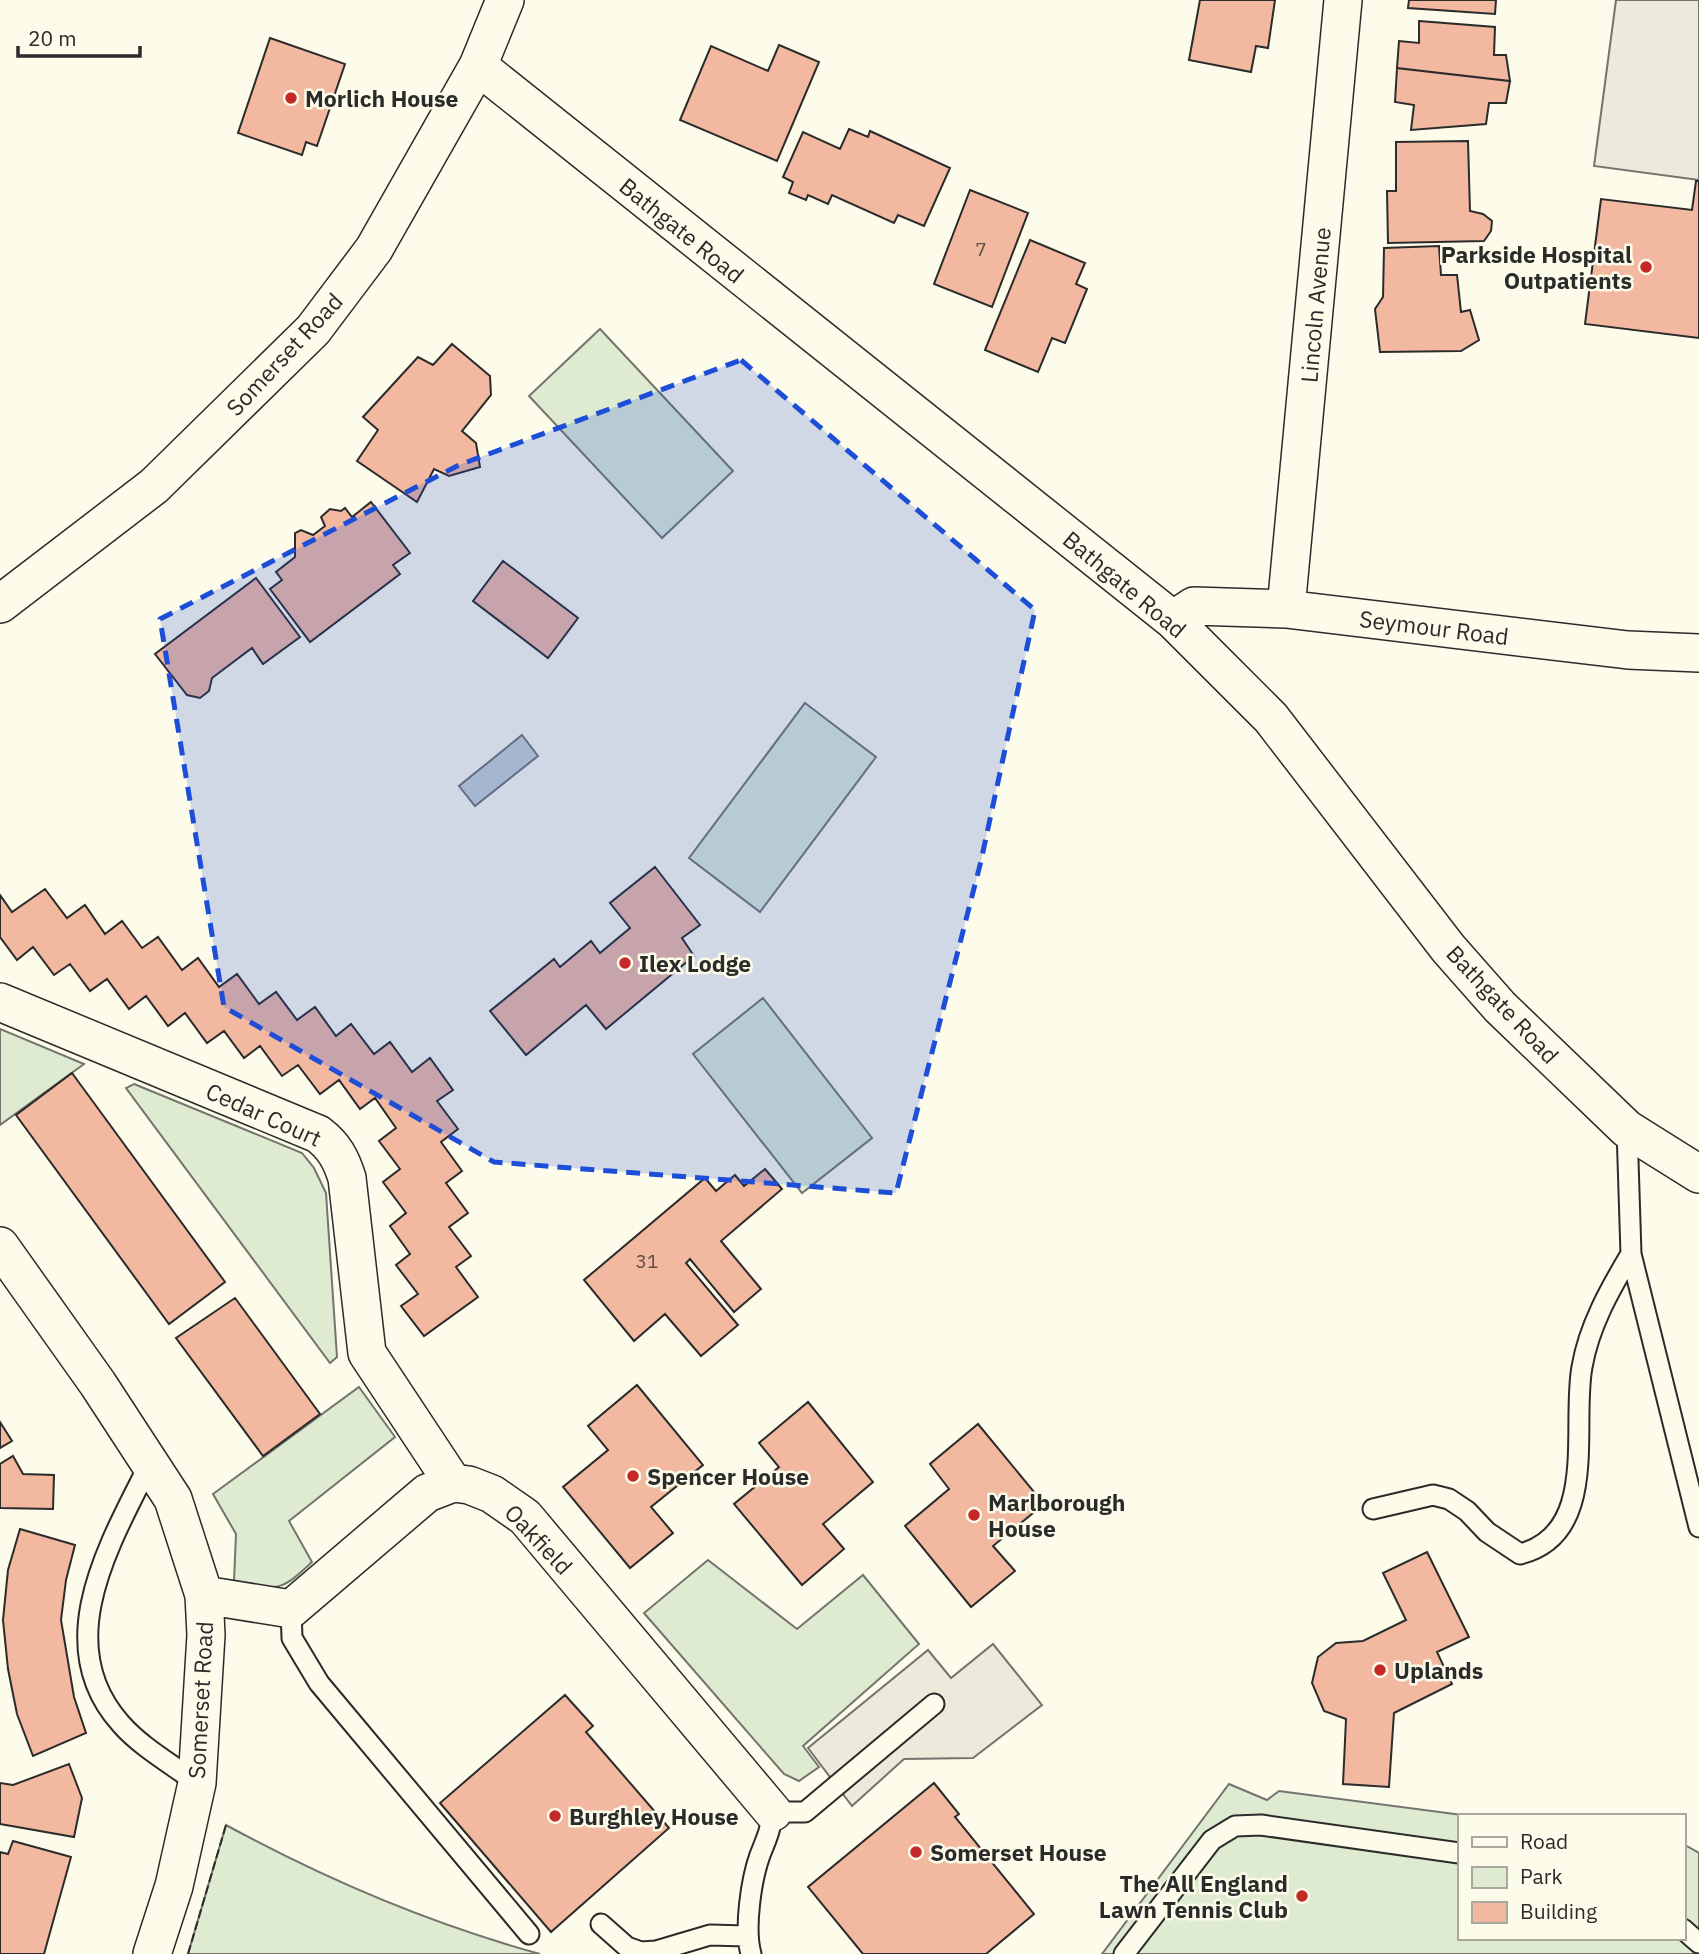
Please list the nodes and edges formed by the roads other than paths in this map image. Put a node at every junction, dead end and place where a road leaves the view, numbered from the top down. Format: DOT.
graph roads {
  1 [pos="505,0"];
  2 [pos="1343,0"];
  3 [pos="478,66"];
  4 [pos="0,604"];
  5 [pos="1286,609"];
  6 [pos="1173,620"];
  7 [pos="1699,653"];
  8 [pos="0,1002"];
  9 [pos="1627,1129"];
  10 [pos="1699,1174"];
  11 [pos="0,1246"];
  12 [pos="1631,1254"];
  13 [pos="150,1463"];
  14 [pos="453,1483"];
  15 [pos="1373,1508"];
  16 [pos="1699,1527"];
  17 [pos="204,1595"];
  18 [pos="291,1609"];
  19 [pos="934,1704"];
  20 [pos="197,1783"];
  21 [pos="773,1812"];
  22 [pos="1458,1853"];
  23 [pos="601,1924"];
  24 [pos="1685,1931"];
  25 [pos="529,1934"];
  26 [pos="1699,1943"];
  27 [pos="748,1945"];
  28 [pos="152,1954"];
  29 [pos="1124,1954"];
  1 -- 3 [label="street, Somerset Road"];
  2 -- 5 [label="street, Lincoln Avenue"];
  3 -- 4 [label="street, Somerset Road"];
  3 -- 6 [label="street, Bathgate Road"];
  5 -- 6 [label="street, Seymour Road"];
  5 -- 7 [label="street, Seymour Road"];
  6 -- 9 [label="street, Bathgate Road"];
  8 -- 14 [label="street, Cedar Court"];
  9 -- 10 [label="street, Bathgate Road"];
  9 -- 12 [label="lane"];
  11 -- 13 [label="street, Somerset Road"];
  12 -- 15 [label="lane"];
  12 -- 16 [label="lane"];
  13 -- 17 [label="street, Somerset Road"];
  13 -- 20 [label="lane"];
  14 -- 18 [label="street"];
  14 -- 21 [label="street, Oakfield"];
  17 -- 18 [label="street"];
  17 -- 20 [label="street, Somerset Road"];
  18 -- 25 [label="lane"];
  19 -- 21 [label="lane"];
  20 -- 28 [label="street, Somerset Road"];
  21 -- 27 [label="lane"];
  22 -- 29 [label="lane"];
  23 -- 27 [label="lane"];
  24 -- 26 [label="lane"];
}
